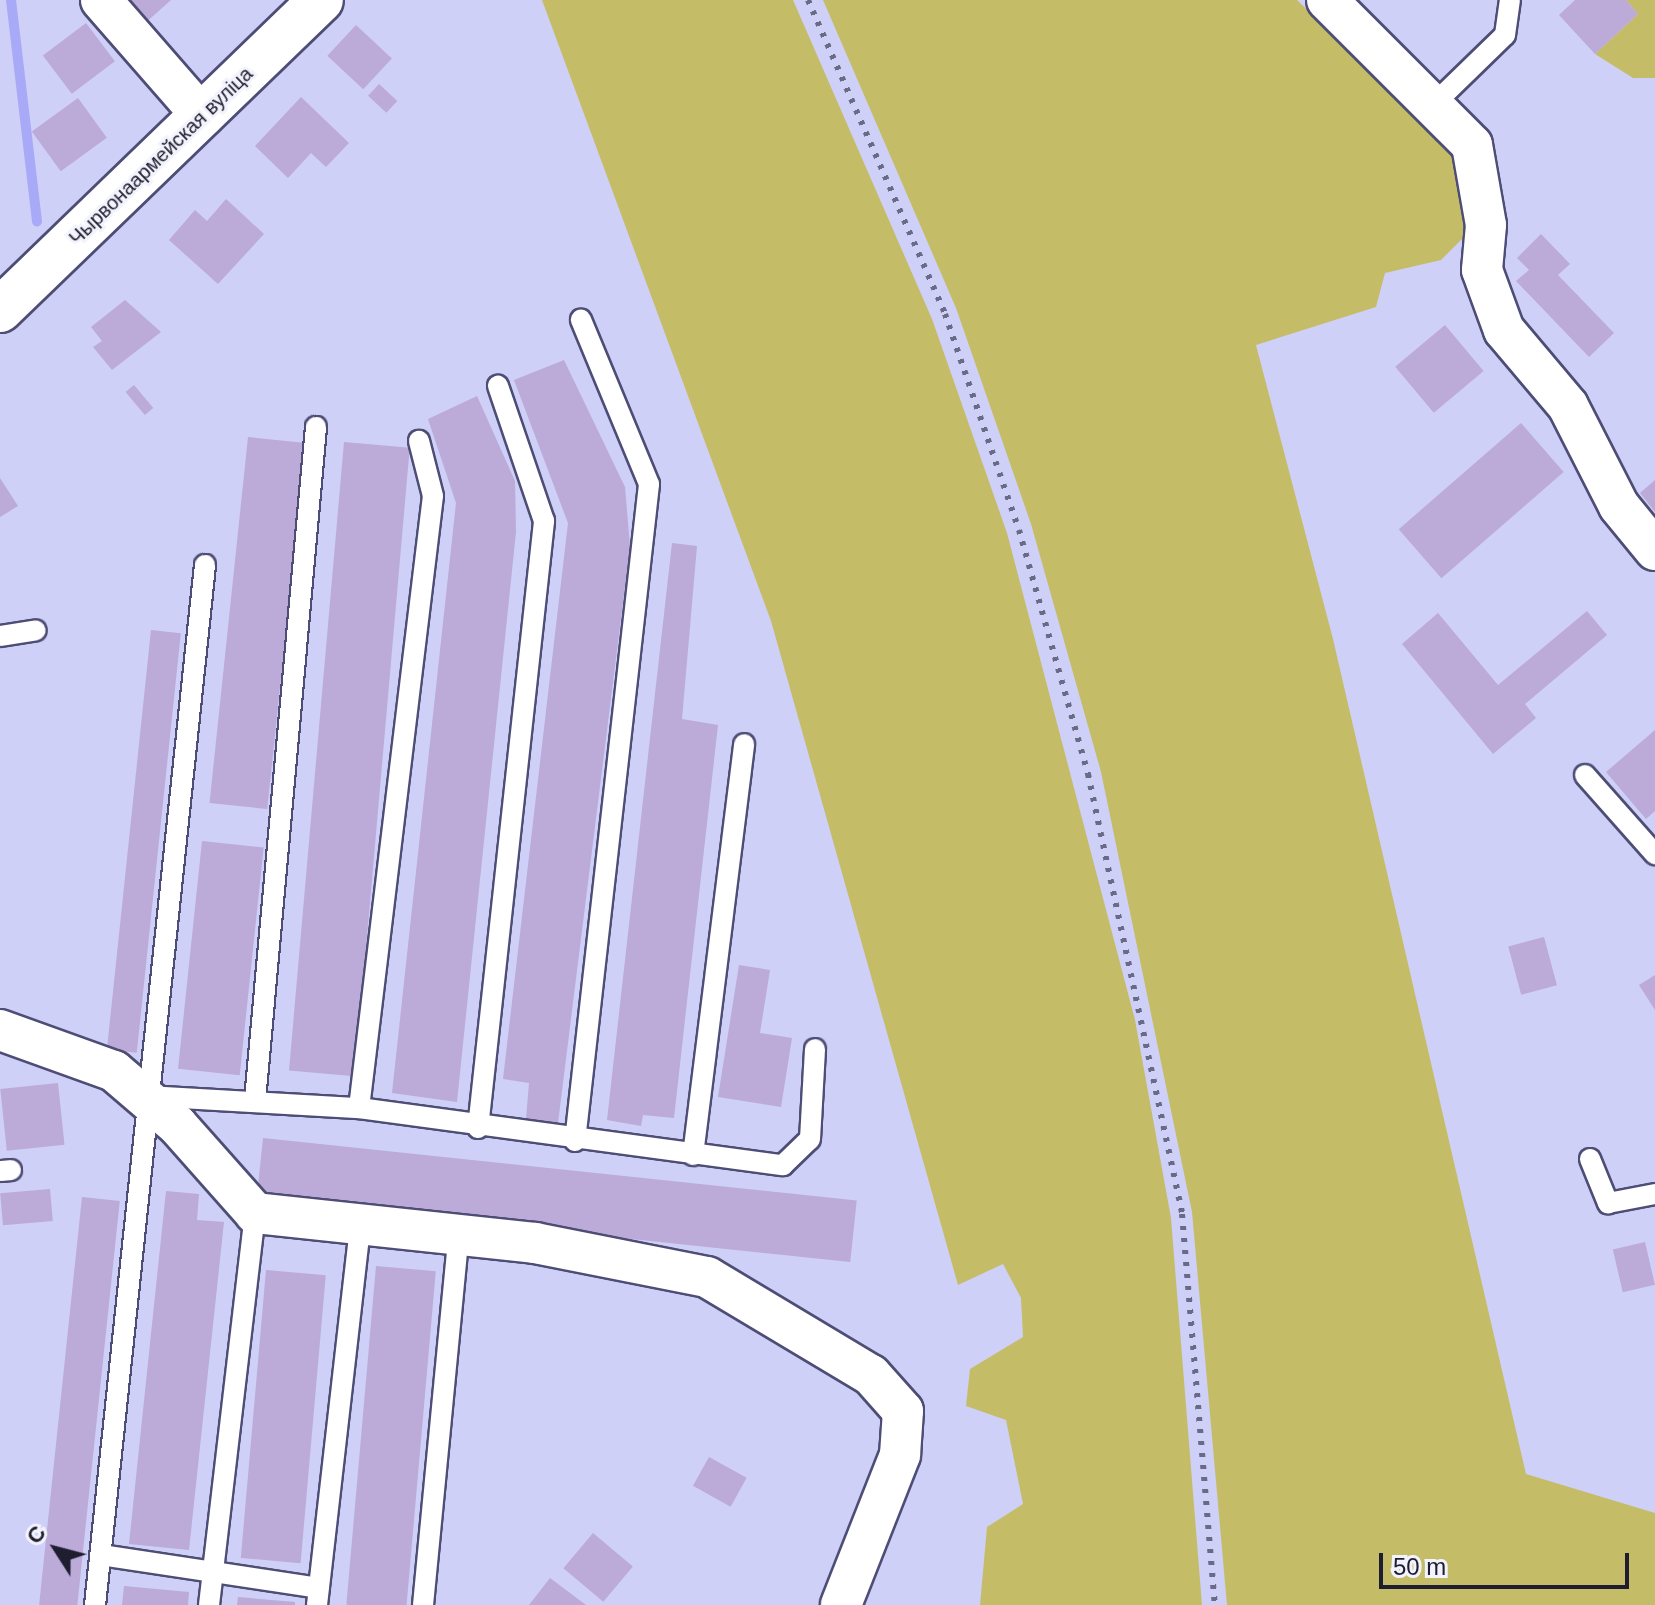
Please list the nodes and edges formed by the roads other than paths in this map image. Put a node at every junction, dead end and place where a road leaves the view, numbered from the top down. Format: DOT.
graph roads {
  1 [pos="101,0"];
  2 [pos="321,0"];
  3 [pos="1327,0"];
  4 [pos="1510,0"];
  5 [pos="1436,102"];
  6 [pos="203,117"];
  7 [pos="0,310"];
  8 [pos="581,320"];
  9 [pos="498,386"];
  10 [pos="316,427"];
  11 [pos="419,441"];
  12 [pos="1655,550"];
  13 [pos="205,565"];
  14 [pos="36,630"];
  15 [pos="0,636"];
  16 [pos="744,744"];
  17 [pos="1585,775"];
  18 [pos="1655,854"];
  19 [pos="0,1030"];
  20 [pos="815,1049"];
  21 [pos="148,1096"];
  22 [pos="255,1100"];
  23 [pos="359,1108"];
  24 [pos="478,1128"];
  25 [pos="575,1141"];
  26 [pos="693,1155"];
  27 [pos="1590,1159"];
  28 [pos="1655,1194"];
  29 [pos="255,1213"];
  30 [pos="360,1228"];
  31 [pos="458,1239"];
  32 [pos="101,1555"];
  33 [pos="212,1574"];
  34 [pos="318,1596"];
  35 [pos="95,1605"];
  36 [pos="209,1605"];
  37 [pos="423,1605"];
  38 [pos="841,1605"];
  1 -- 6 [label="street"];
  2 -- 6 [label="street, Чырвонаармейская вуліца"];
  3 -- 5 [label="street"];
  4 -- 5 [label="lane"];
  5 -- 12 [label="street"];
  6 -- 7 [label="street, Чырвонаармейская вуліца"];
  8 -- 25 [label="lane"];
  9 -- 24 [label="lane"];
  10 -- 22 [label="lane"];
  11 -- 23 [label="lane"];
  13 -- 21 [label="lane"];
  14 -- 15 [label="lane"];
  16 -- 26 [label="lane"];
  17 -- 18 [label="lane"];
  19 -- 21 [label="street"];
  20 -- 26 [label="lane"];
  21 -- 22 [label="lane"];
  21 -- 29 [label="street"];
  21 -- 32 [label="lane"];
  22 -- 23 [label="lane"];
  23 -- 24 [label="lane"];
  24 -- 25 [label="lane"];
  25 -- 26 [label="lane"];
  27 -- 28 [label="lane"];
  29 -- 30 [label="street"];
  29 -- 33 [label="lane"];
  30 -- 31 [label="street"];
  30 -- 34 [label="lane"];
  31 -- 37 [label="lane"];
  31 -- 38 [label="street"];
  32 -- 33 [label="lane"];
  32 -- 35 [label="lane"];
  33 -- 34 [label="lane"];
  33 -- 36 [label="lane"];
}
